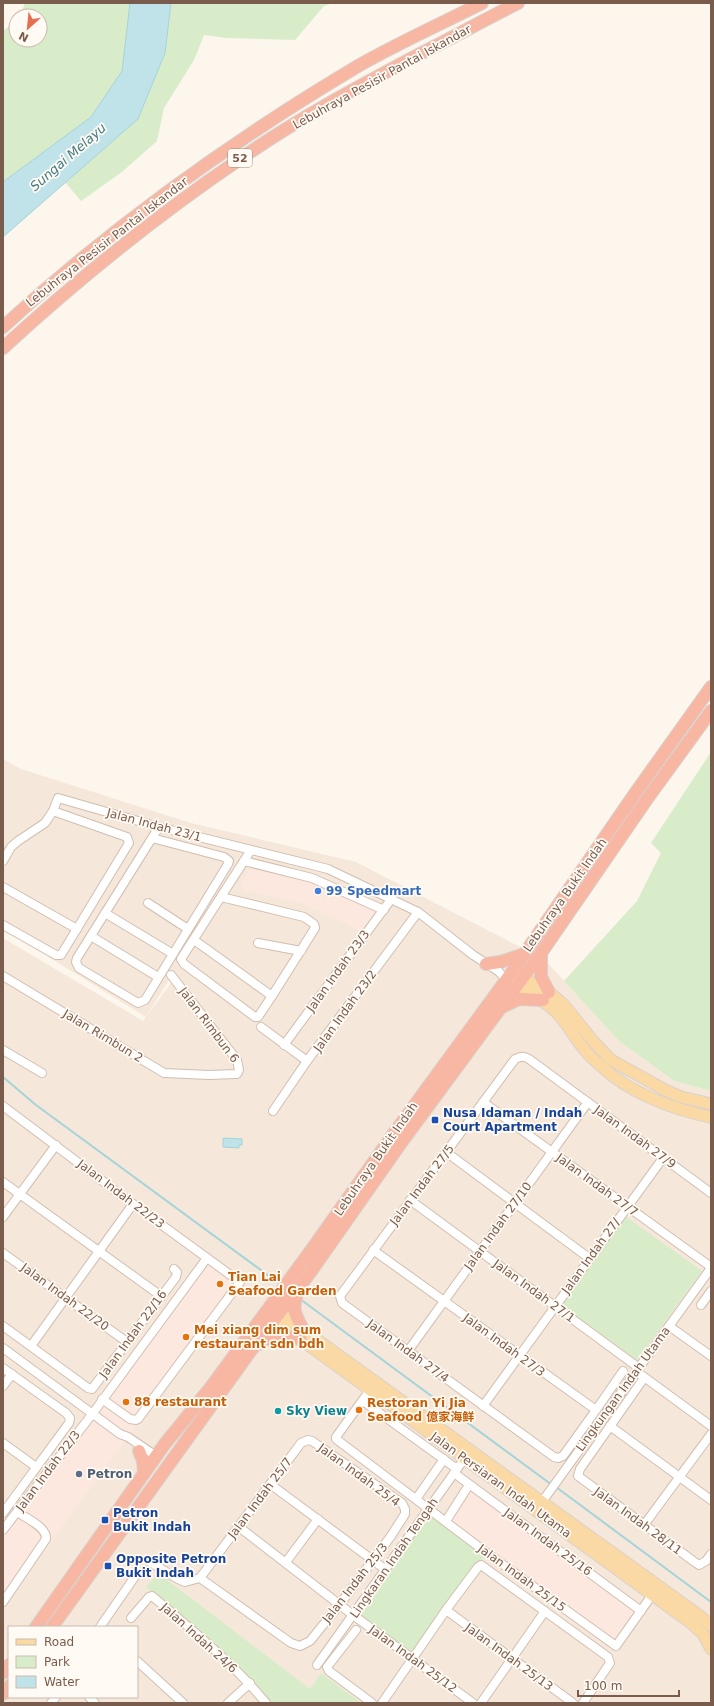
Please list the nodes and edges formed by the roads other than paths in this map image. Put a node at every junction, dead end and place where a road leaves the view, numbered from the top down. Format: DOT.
graph roads {
  1 [pos="482,3"];
  2 [pos="518,3"];
  3 [pos="3,327"];
  4 [pos="3,348"];
  5 [pos="711,687"];
  6 [pos="711,711"];
  7 [pos="706,722"];
  8 [pos="53,811"];
  9 [pos="159,827"];
  10 [pos="152,838"];
  11 [pos="251,850"];
  12 [pos="3,861"];
  13 [pos="244,861"];
  14 [pos="3,887"];
  15 [pos="221,897"];
  16 [pos="392,898"];
  17 [pos="148,903"];
  18 [pos="384,910"];
  19 [pos="418,912"];
  20 [pos="105,913"];
  21 [pos="3,925"];
  22 [pos="77,929"];
  23 [pos="188,929"];
  24 [pos="91,936"];
  25 [pos="194,940"];
  26 [pos="258,943"];
  27 [pos="301,951"];
  28 [pos="541,953"];
  29 [pos="173,954"];
  30 [pos="525,954"];
  31 [pos="486,964"];
  32 [pos="171,975"];
  33 [pos="3,976"];
  34 [pos="158,978"];
  35 [pos="514,979"];
  36 [pos="272,996"];
  37 [pos="546,996"];
  38 [pos="498,1009"];
  39 [pos="261,1027"];
  40 [pos="284,1044"];
  41 [pos="3,1050"];
  42 [pos="519,1057"];
  43 [pos="307,1061"];
  44 [pos="42,1073"];
  45 [pos="209,1076"];
  46 [pos="483,1102"];
  47 [pos="588,1102"];
  48 [pos="711,1104"];
  49 [pos="3,1106"];
  50 [pos="273,1111"];
  51 [pos="711,1117"];
  52 [pos="56,1145"];
  53 [pos="446,1152"];
  54 [pos="552,1152"];
  55 [pos="663,1158"];
  56 [pos="3,1182"];
  57 [pos="711,1193"];
  58 [pos="20,1194"];
  59 [pos="410,1200"];
  60 [pos="515,1203"];
  61 [pos="133,1204"];
  62 [pos="627,1207"];
  63 [pos="3,1217"];
  64 [pos="373,1250"];
  65 [pos="99,1251"];
  66 [pos="480,1251"];
  67 [pos="3,1253"];
  68 [pos="207,1258"];
  69 [pos="589,1258"];
  70 [pos="174,1268"];
  71 [pos="711,1268"];
  72 [pos="295,1282"];
  73 [pos="711,1292"];
  74 [pos="161,1296"];
  75 [pos="340,1296"];
  76 [pos="65,1298"];
  77 [pos="287,1301"];
  78 [pos="444,1301"];
  79 [pos="701,1305"];
  80 [pos="554,1306"];
  81 [pos="272,1313"];
  82 [pos="3,1326"];
  83 [pos="669,1326"];
  84 [pos="302,1335"];
  85 [pos="127,1342"];
  86 [pos="30,1346"];
  87 [pos="3,1348"];
  88 [pos="252,1349"];
  89 [pos="408,1350"];
  90 [pos="519,1356"];
  91 [pos="711,1356"];
  92 [pos="3,1368"];
  93 [pos="637,1370"];
  94 [pos="623,1372"];
  95 [pos="12,1374"];
  96 [pos="644,1378"];
  97 [pos="3,1386"];
  98 [pos="370,1390"];
  99 [pos="102,1399"];
  100 [pos="363,1401"];
  101 [pos="483,1406"];
  102 [pos="596,1410"];
  103 [pos="93,1413"];
  104 [pos="610,1426"];
  105 [pos="711,1426"];
  106 [pos="711,1434"];
  107 [pos="308,1440"];
  108 [pos="3,1443"];
  109 [pos="164,1445"];
  110 [pos="142,1450"];
  111 [pos="467,1454"];
  112 [pos="175,1457"];
  113 [pos="444,1459"];
  114 [pos="155,1460"];
  115 [pos="36,1467"];
  116 [pos="456,1471"];
  117 [pos="144,1473"];
  118 [pos="680,1477"];
  119 [pos="156,1483"];
  120 [pos="270,1484"];
  121 [pos="469,1485"];
  122 [pos="416,1499"];
  123 [pos="711,1500"];
  124 [pos="539,1506"];
  125 [pos="429,1509"];
  126 [pos="17,1512"];
  127 [pos="3,1513"];
  128 [pos="405,1514"];
  129 [pos="318,1519"];
  130 [pos="446,1521"];
  131 [pos="644,1525"];
  132 [pos="238,1527"];
  133 [pos="3,1530"];
  134 [pos="711,1554"];
  135 [pos="373,1560"];
  136 [pos="150,1562"];
  137 [pos="286,1562"];
  138 [pos="386,1570"];
  139 [pos="136,1575"];
  140 [pos="200,1578"];
  141 [pos="652,1595"];
  142 [pos="3,1602"];
  143 [pos="340,1604"];
  144 [pos="446,1610"];
  145 [pos="545,1611"];
  146 [pos="641,1611"];
  147 [pos="353,1615"];
  148 [pos="132,1618"];
  149 [pos="37,1626"];
  150 [pos="53,1626"];
  151 [pos="101,1626"];
  152 [pos="711,1626"];
  153 [pos="356,1630"];
  154 [pos="711,1650"];
  155 [pos="412,1658"];
  156 [pos="513,1659"];
  157 [pos="138,1662"];
  158 [pos="317,1665"];
  159 [pos="250,1683"];
  160 [pos="183,1703"];
  161 [pos="228,1703"];
  162 [pos="266,1703"];
  163 [pos="372,1703"];
  164 [pos="382,1703"];
  165 [pos="474,1703"];
  166 [pos="481,1703"];
  167 [pos="573,1703"];
  168 [pos="582,1703"];
  1 -- 3 [label="highway, Lebuhraya Pesisir Pantai Iskandar / 52"];
  2 -- 4 [label="highway, Lebuhraya Pesisir Pantai Iskandar / 52"];
  5 -- 30 [label="highway, Lebuhraya Bukit Indah"];
  6 -- 7 [label="highway, Lebuhraya Bukit Indah"];
  7 -- 28 [label="highway, Lebuhraya Bukit Indah"];
  8 -- 9 [label="street, Jalan Indah 23/1"];
  8 -- 12 [label="street"];
  8 -- 22 [label="street"];
  9 -- 10 [label="street"];
  9 -- 11 [label="street, Jalan Indah 23/1"];
  10 -- 20 [label="street"];
  10 -- 23 [label="street"];
  11 -- 13 [label="street"];
  11 -- 16 [label="street, Jalan Indah 23/1"];
  13 -- 15 [label="street"];
  13 -- 18 [label="street"];
  14 -- 22 [label="street"];
  15 -- 25 [label="street"];
  15 -- 27 [label="street"];
  16 -- 18 [label="street, Jalan Indah 23/3"];
  16 -- 19 [label="street, Jalan Indah 23/1"];
  17 -- 23 [label="street"];
  18 -- 40 [label="street, Jalan Indah 23/3"];
  19 -- 31 [label="street, Jalan Indah 23/1"];
  19 -- 43 [label="street, Jalan Indah 23/2"];
  20 -- 24 [label="street"];
  20 -- 29 [label="street"];
  21 -- 22 [label="street"];
  23 -- 29 [label="street"];
  24 -- 34 [label="street"];
  24 -- 34 [label="street"];
  25 -- 36 [label="street"];
  25 -- 36 [label="street"];
  26 -- 27 [label="street"];
  27 -- 36 [label="street"];
  28 -- 35 [label="highway, Lebuhraya Bukit Indah"];
  28 -- 37 [label="highway"];
  29 -- 34 [label="street"];
  30 -- 31 [label="highway"];
  30 -- 35 [label="highway, Lebuhraya Bukit Indah"];
  31 -- 35 [label="street, Jalan Indah 23/1"];
  32 -- 45 [label="street, Jalan Rimbun 6"];
  33 -- 45 [label="street, Jalan Rimbun 2"];
  35 -- 37 [label="main road"];
  35 -- 38 [label="highway, Lebuhraya Bukit Indah"];
  35 -- 72 [label="highway, Lebuhraya Bukit Indah"];
  37 -- 38 [label="highway"];
  37 -- 48 [label="main road"];
  37 -- 51 [label="main road"];
  38 -- 72 [label="highway, Lebuhraya Bukit Indah"];
  39 -- 40 [label="street"];
  40 -- 43 [label="street"];
  41 -- 44 [label="street"];
  42 -- 46 [label="street, Jalan Indah 27/5"];
  42 -- 47 [label="street, Jalan Indah 27/9"];
  43 -- 50 [label="street, Jalan Indah 23/2"];
  46 -- 53 [label="street, Jalan Indah 27/5"];
  46 -- 54 [label="street, Jalan Indah 27/7"];
  47 -- 54 [label="street, Jalan Indah 27/10"];
  47 -- 55 [label="street, Jalan Indah 27/9"];
  49 -- 52 [label="street, Jalan Indah 22/23"];
  52 -- 58 [label="street"];
  52 -- 61 [label="street, Jalan Indah 22/23"];
  53 -- 59 [label="street, Jalan Indah 27/5"];
  53 -- 60 [label="street"];
  54 -- 60 [label="street, Jalan Indah 27/10"];
  54 -- 62 [label="street, Jalan Indah 27/7"];
  55 -- 57 [label="street, Jalan Indah 27/9"];
  55 -- 62 [label="street, Jalan Indah 27/"];
  56 -- 58 [label="street"];
  58 -- 63 [label="street"];
  58 -- 65 [label="street"];
  59 -- 64 [label="street, Jalan Indah 27/5"];
  59 -- 66 [label="street, Jalan Indah 27/1"];
  60 -- 66 [label="street, Jalan Indah 27/10"];
  60 -- 69 [label="street"];
  61 -- 65 [label="street"];
  61 -- 68 [label="street, Jalan Indah 22/23"];
  62 -- 69 [label="street, Jalan Indah 27/"];
  62 -- 71 [label="street, Jalan Indah 27/7"];
  64 -- 75 [label="street, Jalan Indah 27/5"];
  64 -- 78 [label="street, Jalan Indah 27/3"];
  65 -- 74 [label="street"];
  65 -- 76 [label="street"];
  66 -- 78 [label="street, Jalan Indah 27/10"];
  66 -- 80 [label="street, Jalan Indah 27/1"];
  67 -- 76 [label="street, Jalan Indah 22/20"];
  68 -- 99 [label="street, Jalan Indah 22/3"];
  68 -- 99 [label="street, Jalan Indah 22/23"];
  69 -- 80 [label="street, Jalan Indah 27/"];
  70 -- 74 [label="street, Jalan Indah 22/16"];
  71 -- 83 [label="street, Lingkungan Indah Utama"];
  72 -- 77 [label="highway"];
  72 -- 77 [label="highway, Lebuhraya Bukit Indah"];
  73 -- 79 [label="street"];
  74 -- 85 [label="street, Jalan Indah 22/16"];
  75 -- 89 [label="street, Jalan Indah 27/4"];
  76 -- 85 [label="street, Jalan Indah 22/20"];
  76 -- 86 [label="street"];
  77 -- 81 [label="highway, Lebuhraya Bukit Indah"];
  77 -- 84 [label="highway"];
  78 -- 89 [label="street, Jalan Indah 27/10"];
  78 -- 90 [label="street, Jalan Indah 27/3"];
  80 -- 90 [label="street, Jalan Indah 27/"];
  80 -- 93 [label="street, Jalan Indah 27/1"];
  81 -- 84 [label="main road, Jalan Persiaran Indah Utama"];
  81 -- 88 [label="highway, Lebuhraya Bukit Indah"];
  81 -- 109 [label="highway, Lebuhraya Bukit Indah"];
  82 -- 86 [label="street, Jalan Indah 22/16"];
  83 -- 91 [label="street"];
  83 -- 93 [label="street, Lingkungan Indah Utama"];
  84 -- 88 [label="highway"];
  84 -- 98 [label="main road, Jalan Persiaran Indah Utama"];
  84 -- 111 [label="main road, Jalan Persiaran Indah Utama"];
  85 -- 86 [label="street, Jalan Indah 22/16"];
  87 -- 103 [label="street"];
  88 -- 112 [label="highway, Lebuhraya Bukit Indah"];
  89 -- 101 [label="street, Jalan Indah 27/4"];
  90 -- 101 [label="street, Jalan Indah 27/"];
  90 -- 102 [label="street, Jalan Indah 27/3"];
  92 -- 95 [label="street"];
  93 -- 96 [label="street, Jalan Indah 27/1"];
  93 -- 124 [label="street, Lingkungan Indah Utama"];
  94 -- 102 [label="street"];
  95 -- 97 [label="street"];
  95 -- 115 [label="street"];
  96 -- 104 [label="street"];
  96 -- 105 [label="street, Jalan Indah 27/1"];
  98 -- 100 [label="street"];
  98 -- 111 [label="main road, Jalan Persiaran Indah Utama"];
  99 -- 103 [label="street, Jalan Indah 22/3"];
  100 -- 113 [label="street, Jalan Indah 25/16"];
  100 -- 122 [label="street, Jalan Indah 25/15"];
  101 -- 102 [label="street, Jalan Indah 27/4"];
  103 -- 110 [label="street"];
  103 -- 126 [label="street, Jalan Indah 22/3"];
  104 -- 118 [label="street"];
  104 -- 131 [label="street, Jalan Indah 28/11"];
  106 -- 118 [label="street"];
  107 -- 120 [label="street, Jalan Indah 25/7"];
  107 -- 128 [label="street, Jalan Indah 25/4"];
  108 -- 115 [label="street"];
  109 -- 110 [label="highway"];
  109 -- 114 [label="highway, Lebuhraya Bukit Indah"];
  110 -- 114 [label="street"];
  110 -- 117 [label="highway"];
  111 -- 116 [label="street, Lingkaran Indah Tengah"];
  111 -- 124 [label="main road, Jalan Persiaran Indah Utama"];
  112 -- 114 [label="highway"];
  112 -- 119 [label="highway, Lebuhraya Bukit Indah"];
  113 -- 116 [label="street, Jalan Indah 25/16"];
  113 -- 122 [label="street"];
  114 -- 117 [label="highway, Lebuhraya Bukit Indah"];
  114 -- 119 [label="highway"];
  115 -- 127 [label="street"];
  116 -- 121 [label="street, Jalan Indah 25/16"];
  116 -- 125 [label="street, Lingkaran Indah Tengah"];
  117 -- 149 [label="highway, Lebuhraya Bukit Indah"];
  118 -- 123 [label="street"];
  118 -- 131 [label="street"];
  119 -- 150 [label="highway, Lebuhraya Bukit Indah"];
  120 -- 129 [label="street"];
  120 -- 132 [label="street, Jalan Indah 25/7"];
  121 -- 130 [label="street"];
  121 -- 146 [label="street, Jalan Indah 25/16"];
  122 -- 125 [label="street, Jalan Indah 25/15"];
  124 -- 141 [label="main road, Jalan Persiaran Indah Utama"];
  124 -- 152 [label="main road, Jalan Persiaran Indah Utama"];
  125 -- 130 [label="street, Jalan Indah 25/15"];
  125 -- 138 [label="street, Lingkaran Indah Tengah"];
  126 -- 133 [label="street, Jalan Indah 22/3"];
  126 -- 142 [label="street"];
  128 -- 135 [label="street, Jalan Indah 25/3"];
  129 -- 135 [label="street"];
  129 -- 137 [label="street"];
  130 -- 146 [label="street, Jalan Indah 25/15"];
  131 -- 134 [label="street, Jalan Indah 28/11"];
  132 -- 137 [label="street, Jalan Indah 25/12"];
  132 -- 140 [label="street, Jalan Indah 25/7"];
  135 -- 138 [label="street"];
  135 -- 143 [label="street, Jalan Indah 25/3"];
  136 -- 140 [label="street"];
  137 -- 143 [label="street, Jalan Indah 25/12"];
  138 -- 147 [label="street, Lingkaran Indah Tengah"];
  139 -- 151 [label="street"];
  140 -- 143 [label="street, Jalan Indah 25/3"];
  141 -- 146 [label="street"];
  141 -- 154 [label="main road, Jalan Persiaran Indah Utama"];
  143 -- 147 [label="street, Jalan Indah 25/12"];
  144 -- 145 [label="street"];
  144 -- 155 [label="street"];
  144 -- 156 [label="street, Jalan Indah 25/13"];
  145 -- 156 [label="street"];
  145 -- 168 [label="street"];
  147 -- 155 [label="street, Jalan Indah 25/12"];
  147 -- 158 [label="street, Lingkaran Indah Tengah"];
  148 -- 159 [label="street, Jalan Indah 24/6"];
  153 -- 163 [label="street"];
  155 -- 164 [label="street"];
  155 -- 165 [label="street, Jalan Indah 25/12"];
  156 -- 166 [label="street"];
  156 -- 167 [label="street, Jalan Indah 25/13"];
  157 -- 160 [label="street"];
  159 -- 161 [label="street"];
  159 -- 162 [label="street, Jalan Indah 24/6"];
}
